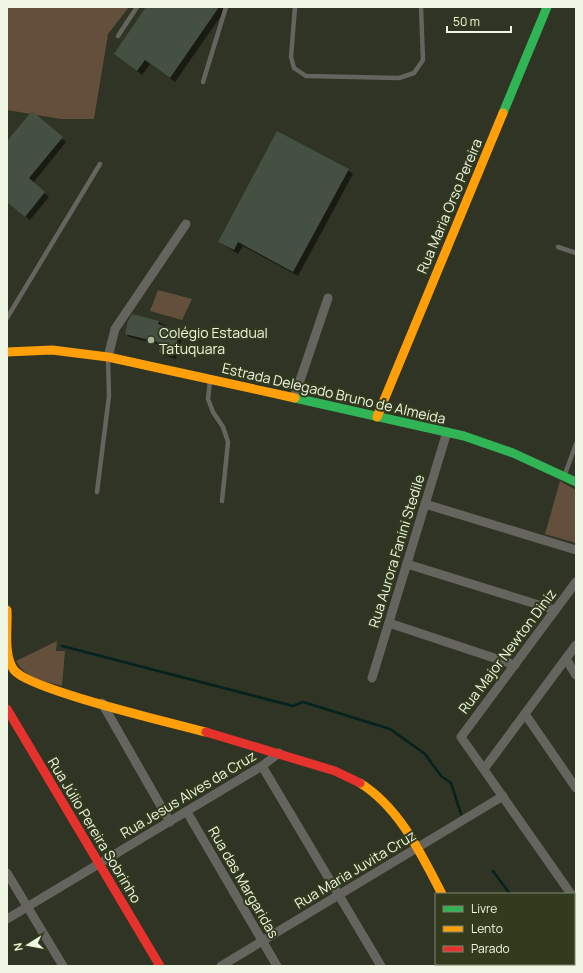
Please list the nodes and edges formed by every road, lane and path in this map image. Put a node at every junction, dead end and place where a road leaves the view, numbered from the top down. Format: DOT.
graph roads {
  1 [pos="138,7"];
  2 [pos="226,7"];
  3 [pos="295,7"];
  4 [pos="421,7"];
  5 [pos="547,7"];
  6 [pos="118,36"];
  7 [pos="203,82"];
  8 [pos="100,164"];
  9 [pos="186,224"];
  10 [pos="558,247"];
  11 [pos="576,254"];
  12 [pos="328,298"];
  13 [pos="7,318"];
  14 [pos="7,352"];
  15 [pos="108,357"];
  16 [pos="210,379"];
  17 [pos="294,398"];
  18 [pos="377,417"];
  19 [pos="447,432"];
  20 [pos="576,444"];
  21 [pos="564,476"];
  22 [pos="576,482"];
  23 [pos="97,492"];
  24 [pos="222,502"];
  25 [pos="425,504"];
  26 [pos="576,550"];
  27 [pos="407,564"];
  28 [pos="576,582"];
  29 [pos="7,610"];
  30 [pos="555,610"];
  31 [pos="389,624"];
  32 [pos="576,645"];
  33 [pos="566,659"];
  34 [pos="515,665"];
  35 [pos="14,670"];
  36 [pos="576,674"];
  37 [pos="7,678"];
  38 [pos="372,678"];
  39 [pos="102,703"];
  40 [pos="7,709"];
  41 [pos="525,714"];
  42 [pos="279,753"];
  43 [pos="262,766"];
  44 [pos="484,769"];
  45 [pos="576,788"];
  46 [pos="503,796"];
  47 [pos="187,812"];
  48 [pos="170,822"];
  49 [pos="418,848"];
  50 [pos="99,864"];
  51 [pos="7,873"];
  52 [pos="572,889"];
  53 [pos="441,893"];
  54 [pos="339,896"];
  55 [pos="27,907"];
  56 [pos="7,919"];
  57 [pos="262,941"];
  58 [pos="63,966"];
  59 [pos="160,966"];
  60 [pos="221,966"];
  61 [pos="277,966"];
  62 [pos="381,966"];
  1 -- 6 [label="lane"];
  2 -- 7 [label="lane"];
  3 -- 4 [label="lane"];
  5 -- 18 [label="street, Rua Maria Orso Pereira"];
  8 -- 13 [label="lane"];
  9 -- 15 [label="street"];
  10 -- 11 [label="lane"];
  12 -- 17 [label="street"];
  14 -- 15 [label="street, Estrada Delegado Bruno de Almeida"];
  15 -- 16 [label="street, Estrada Delegado Bruno de Almeida"];
  15 -- 23 [label="lane"];
  16 -- 17 [label="street, Estrada Delegado Bruno de Almeida"];
  16 -- 24 [label="lane"];
  17 -- 18 [label="street, Estrada Delegado Bruno de Almeida"];
  18 -- 19 [label="street, Estrada Delegado Bruno de Almeida"];
  19 -- 21 [label="street, Estrada Delegado Bruno de Almeida"];
  19 -- 25 [label="street, Rua Aurora Fanini Stedile"];
  20 -- 21 [label="lane"];
  21 -- 22 [label="street, Estrada Delegado Bruno de Almeida"];
  25 -- 26 [label="street"];
  25 -- 27 [label="street, Rua Aurora Fanini Stedile"];
  27 -- 30 [label="street"];
  27 -- 31 [label="street, Rua Aurora Fanini Stedile"];
  28 -- 30 [label="street, Rua Major Newton Diniz"];
  29 -- 35 [label="street"];
  30 -- 34 [label="street, Rua Major Newton Diniz"];
  31 -- 34 [label="street"];
  31 -- 38 [label="street, Rua Aurora Fanini Stedile"];
  32 -- 33 [label="street"];
  33 -- 36 [label="street"];
  33 -- 41 [label="street"];
  34 -- 44 [label="street, Rua Major Newton Diniz"];
  35 -- 37 [label="street"];
  35 -- 39 [label="street"];
  39 -- 42 [label="street"];
  39 -- 48 [label="street"];
  40 -- 50 [label="street, Rua Júlio Pereira Sobrinho"];
  41 -- 44 [label="street"];
  41 -- 45 [label="street"];
  42 -- 43 [label="street, Rua Jesus Alves da Cruz"];
  42 -- 49 [label="street"];
  43 -- 47 [label="street, Rua Jesus Alves da Cruz"];
  43 -- 54 [label="street"];
  44 -- 46 [label="street"];
  46 -- 49 [label="street, Rua Maria Juvita Cruz"];
  46 -- 52 [label="street"];
  47 -- 48 [label="street, Rua Jesus Alves da Cruz"];
  47 -- 57 [label="street, Rua das Margaridas"];
  48 -- 50 [label="street, Rua Jesus Alves da Cruz"];
  49 -- 53 [label="street"];
  49 -- 54 [label="street, Rua Maria Juvita Cruz"];
  50 -- 55 [label="street, Rua Jesus Alves da Cruz"];
  50 -- 59 [label="street, Rua Júlio Pereira Sobrinho"];
  51 -- 55 [label="street"];
  54 -- 57 [label="street, Rua Maria Juvita Cruz"];
  54 -- 62 [label="street"];
  55 -- 56 [label="street, Rua Jesus Alves da Cruz"];
  55 -- 58 [label="street"];
  57 -- 60 [label="street, Rua Maria Juvita Cruz"];
  57 -- 61 [label="street, Rua das Margaridas"];
}
